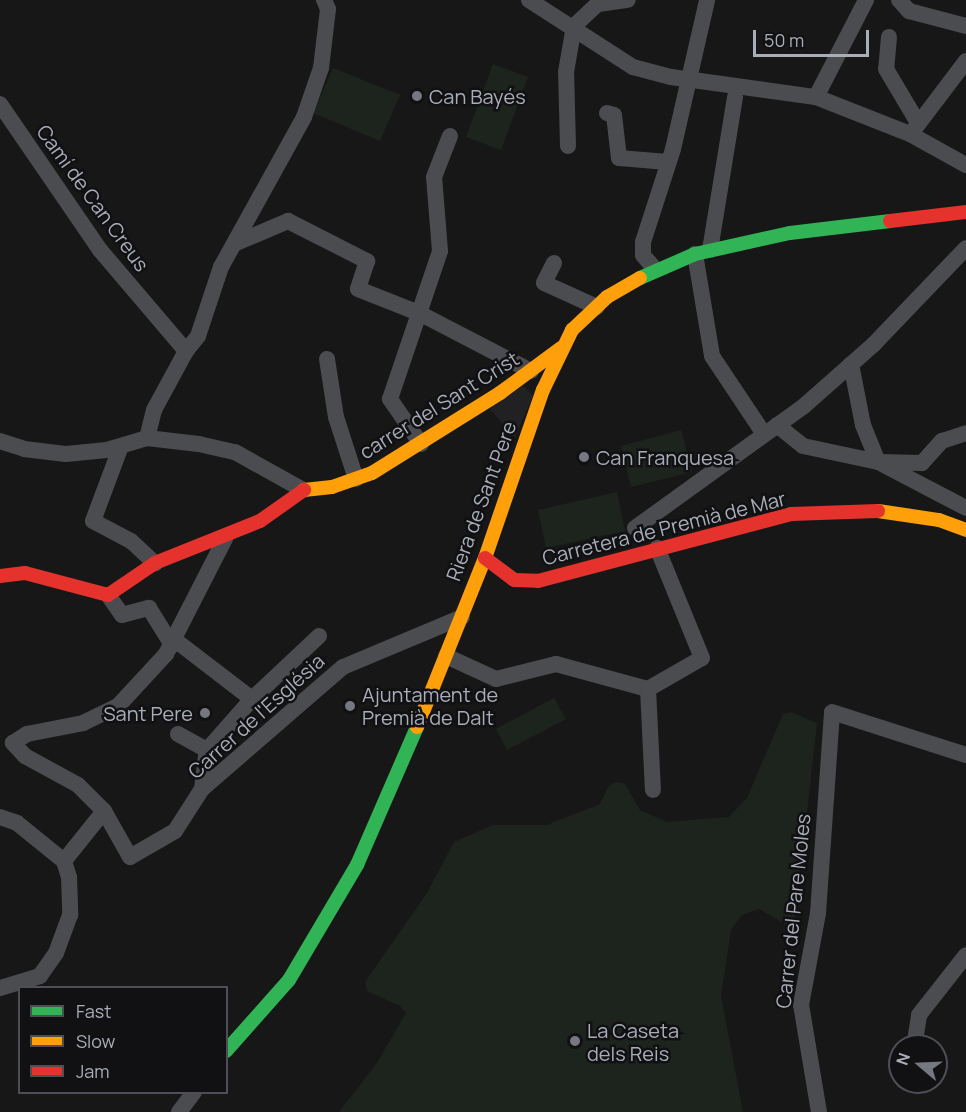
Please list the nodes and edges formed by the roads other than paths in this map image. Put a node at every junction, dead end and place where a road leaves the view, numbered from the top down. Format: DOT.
graph roads {
  1 [pos="324,0"];
  2 [pos="529,0"];
  3 [pos="628,0"];
  4 [pos="707,0"];
  5 [pos="866,0"];
  6 [pos="899,0"];
  7 [pos="574,26"];
  8 [pos="966,26"];
  9 [pos="889,37"];
  10 [pos="966,61"];
  11 [pos="689,80"];
  12 [pos="735,97"];
  13 [pos="816,97"];
  14 [pos="0,104"];
  15 [pos="607,113"];
  16 [pos="914,128"];
  17 [pos="450,136"];
  18 [pos="568,146"];
  19 [pos="668,162"];
  20 [pos="966,165"];
  21 [pos="966,212"];
  22 [pos="234,244"];
  23 [pos="966,248"];
  24 [pos="703,252"];
  25 [pos="554,263"];
  26 [pos="655,269"];
  27 [pos="597,307"];
  28 [pos="419,313"];
  29 [pos="565,345"];
  30 [pos="186,351"];
  31 [pos="327,359"];
  32 [pos="851,364"];
  33 [pos="531,371"];
  34 [pos="770,430"];
  35 [pos="966,433"];
  36 [pos="147,438"];
  37 [pos="0,441"];
  38 [pos="421,444"];
  39 [pos="120,446"];
  40 [pos="878,462"];
  41 [pos="356,478"];
  42 [pos="303,490"];
  43 [pos="966,508"];
  44 [pos="635,528"];
  45 [pos="966,531"];
  46 [pos="226,537"];
  47 [pos="657,548"];
  48 [pos="485,558"];
  49 [pos="155,563"];
  50 [pos="0,576"];
  51 [pos="108,595"];
  52 [pos="462,617"];
  53 [pos="318,636"];
  54 [pos="173,642"];
  55 [pos="446,656"];
  56 [pos="648,689"];
  57 [pos="252,699"];
  58 [pos="178,734"];
  59 [pos="207,750"];
  60 [pos="966,755"];
  61 [pos="202,789"];
  62 [pos="652,790"];
  63 [pos="104,811"];
  64 [pos="0,817"];
  65 [pos="64,861"];
  66 [pos="966,955"];
  67 [pos="0,988"];
  68 [pos="916,1034"];
  69 [pos="228,1050"];
  70 [pos="192,1094"];
  71 [pos="178,1112"];
  72 [pos="819,1112"];
  1 -- 22 [label="street"];
  2 -- 7 [label="street"];
  3 -- 7 [label="street"];
  4 -- 11 [label="street"];
  5 -- 13 [label="street"];
  6 -- 8 [label="street"];
  7 -- 11 [label="street"];
  7 -- 18 [label="street"];
  9 -- 16 [label="street"];
  10 -- 16 [label="street"];
  11 -- 13 [label="street"];
  11 -- 19 [label="street"];
  12 -- 24 [label="street"];
  13 -- 16 [label="street"];
  14 -- 30 [label="street, Camí de Can Creus"];
  15 -- 19 [label="street"];
  16 -- 20 [label="street"];
  17 -- 28 [label="street"];
  19 -- 26 [label="street"];
  21 -- 24 [label="street, Riera de Sant Pere"];
  22 -- 28 [label="street"];
  22 -- 30 [label="street"];
  23 -- 32 [label="street"];
  24 -- 26 [label="street, Riera de Sant Pere"];
  24 -- 34 [label="street"];
  25 -- 27 [label="street"];
  26 -- 27 [label="street, Riera de Sant Pere"];
  27 -- 29 [label="street, Riera de Sant Pere"];
  28 -- 33 [label="street"];
  28 -- 38 [label="street"];
  29 -- 33 [label="street, carrer del Sant Crist"];
  29 -- 48 [label="street, Riera de Sant Pere"];
  30 -- 36 [label="street"];
  31 -- 41 [label="street"];
  32 -- 34 [label="street"];
  32 -- 40 [label="street"];
  33 -- 38 [label="street, carrer del Sant Crist"];
  34 -- 40 [label="street"];
  34 -- 44 [label="street"];
  35 -- 40 [label="street"];
  36 -- 39 [label="street"];
  36 -- 42 [label="street"];
  37 -- 39 [label="street"];
  38 -- 41 [label="street, carrer del Sant Crist"];
  39 -- 49 [label="street"];
  40 -- 43 [label="street"];
  41 -- 42 [label="street, carrer del Sant Crist"];
  42 -- 46 [label="street, carrer del Sant Crist"];
  45 -- 47 [label="street, Carretera de Premià de Mar"];
  46 -- 49 [label="street, carrer del Sant Crist"];
  46 -- 54 [label="street"];
  47 -- 48 [label="street, Carretera de Premià de Mar"];
  47 -- 56 [label="street"];
  48 -- 52 [label="street, Riera de Sant Pere"];
  49 -- 51 [label="street, carrer del Sant Crist"];
  50 -- 51 [label="street"];
  51 -- 54 [label="street"];
  52 -- 55 [label="street, Riera de Sant Pere"];
  52 -- 61 [label="street, Carrer de l'Església"];
  53 -- 57 [label="street"];
  54 -- 57 [label="street"];
  54 -- 63 [label="street"];
  55 -- 56 [label="street"];
  55 -- 69 [label="street, Riera de Sant Pere"];
  56 -- 62 [label="street"];
  57 -- 59 [label="street"];
  58 -- 59 [label="street"];
  59 -- 61 [label="street"];
  60 -- 72 [label="street, Carrer del Pare Moles"];
  61 -- 63 [label="street, Carrer de l'Església"];
  63 -- 65 [label="street"];
  64 -- 65 [label="street"];
  65 -- 67 [label="street"];
  66 -- 68 [label="street"];
  70 -- 71 [label="street"];
}
